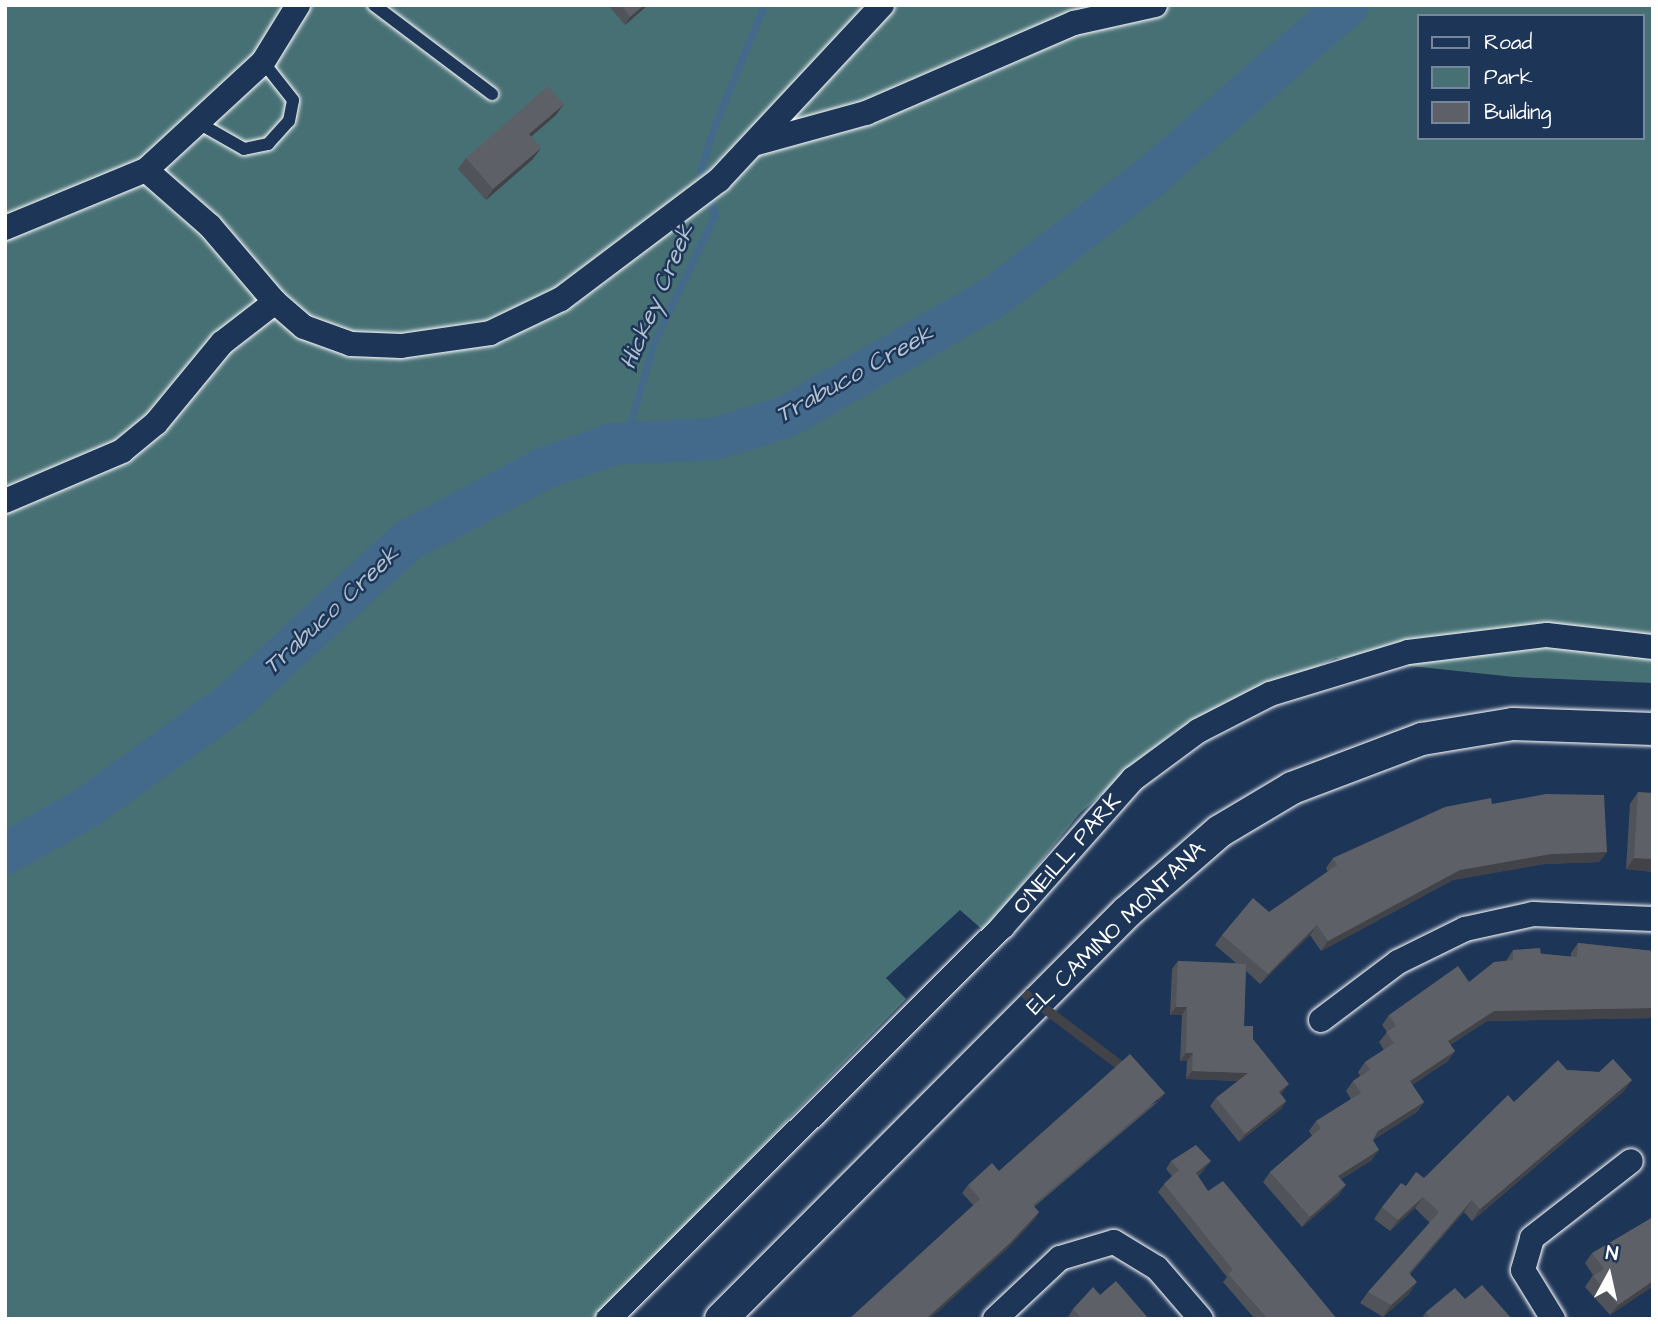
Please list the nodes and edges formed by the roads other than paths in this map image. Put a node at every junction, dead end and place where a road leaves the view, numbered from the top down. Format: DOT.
graph roads {
  1 [pos="298,5"];
  2 [pos="374,5"];
  3 [pos="882,5"];
  4 [pos="1155,5"];
  5 [pos="263,62"];
  6 [pos="492,94"];
  7 [pos="202,125"];
  8 [pos="757,143"];
  9 [pos="146,170"];
  10 [pos="5,228"];
  11 [pos="275,302"];
  12 [pos="5,501"];
  13 [pos="1653,647"];
  14 [pos="1653,729"];
  15 [pos="1653,919"];
  16 [pos="1321,1020"];
  17 [pos="1631,1161"];
  18 [pos="608,1319"];
  19 [pos="721,1319"];
  20 [pos="995,1319"];
  21 [pos="1202,1319"];
  22 [pos="1553,1319"];
  1 -- 5 [label="street"];
  2 -- 6 [label="lane"];
  3 -- 8 [label="street"];
  4 -- 8 [label="street"];
  5 -- 7 [label="street"];
  5 -- 7 [label="lane"];
  7 -- 9 [label="street"];
  8 -- 11 [label="street"];
  9 -- 10 [label="street"];
  9 -- 11 [label="street"];
  11 -- 12 [label="street"];
  13 -- 18 [label="street, O'NEILL PARK"];
  14 -- 19 [label="street, EL CAMINO MONTANA"];
  15 -- 16 [label="street"];
  17 -- 22 [label="street"];
  20 -- 21 [label="street"];
}
